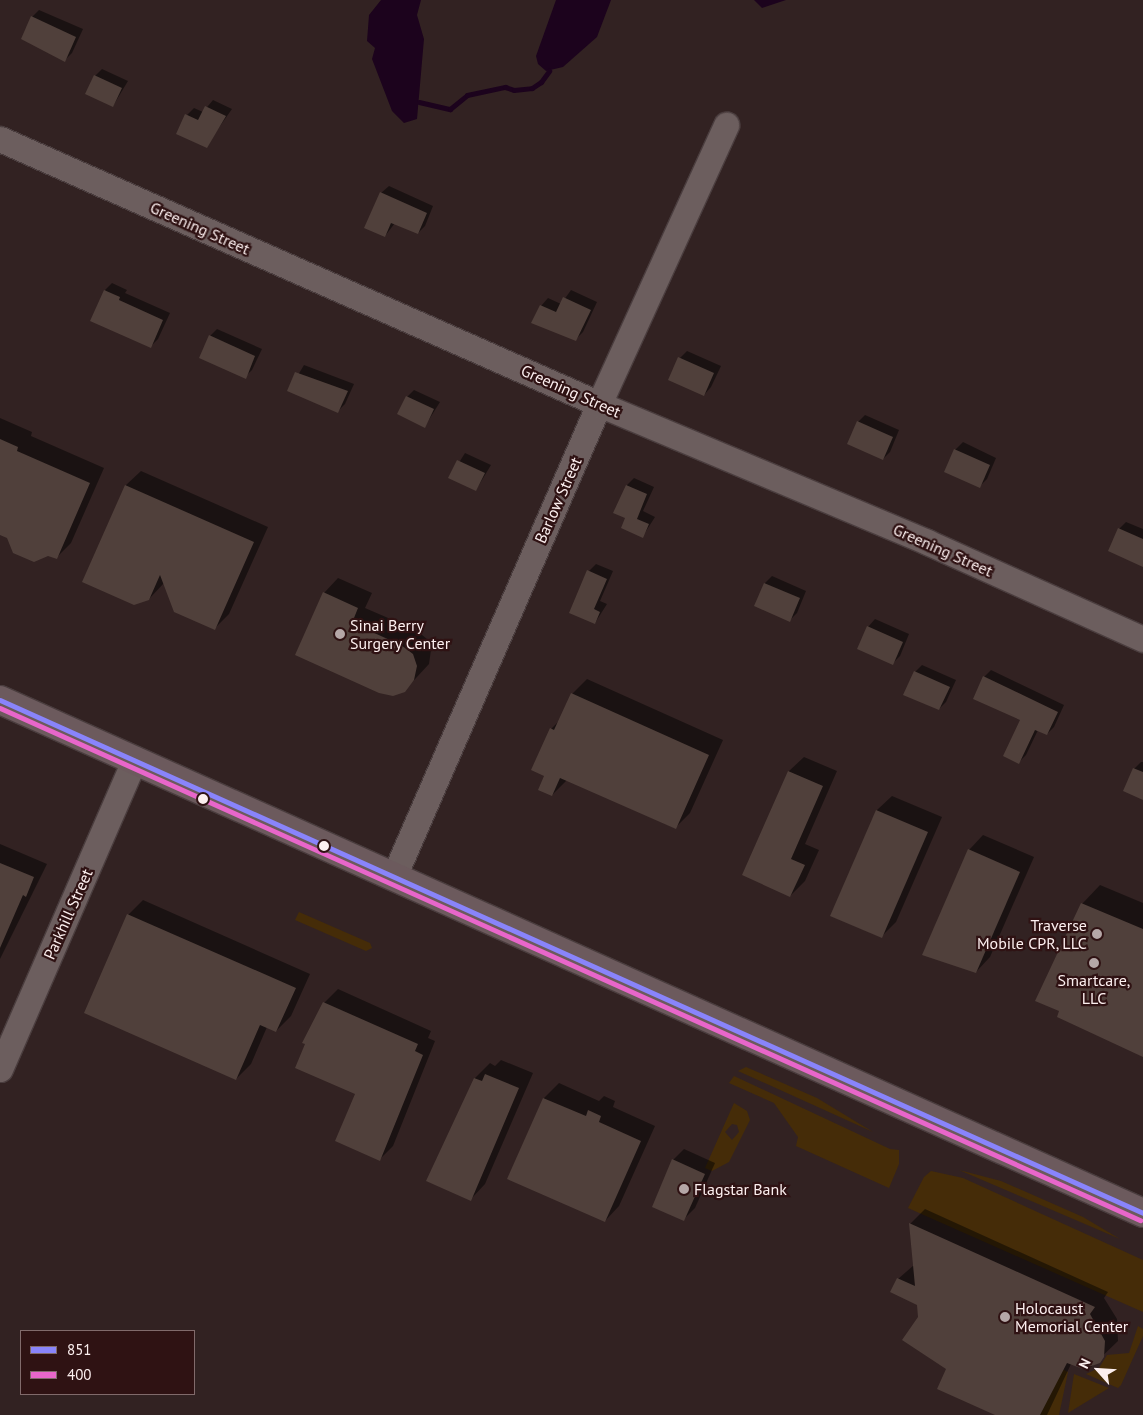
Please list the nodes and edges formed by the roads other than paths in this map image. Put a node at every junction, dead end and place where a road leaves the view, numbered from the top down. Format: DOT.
graph roads {
  1 [pos="726,125"];
  2 [pos="0,139"];
  3 [pos="600,404"];
  4 [pos="1143,639"];
  5 [pos="0,700"];
  6 [pos="135,759"];
  7 [pos="394,876"];
  8 [pos="0,1070"];
  9 [pos="1143,1212"];
  1 -- 3 [label="street, Barlow Street"];
  2 -- 3 [label="street, Greening Street"];
  3 -- 4 [label="street, Greening Street"];
  3 -- 7 [label="street, Barlow Street"];
  5 -- 6 [label="main road"];
  6 -- 7 [label="main road"];
  6 -- 8 [label="street, Parkhill Street"];
  7 -- 9 [label="main road"];
}
